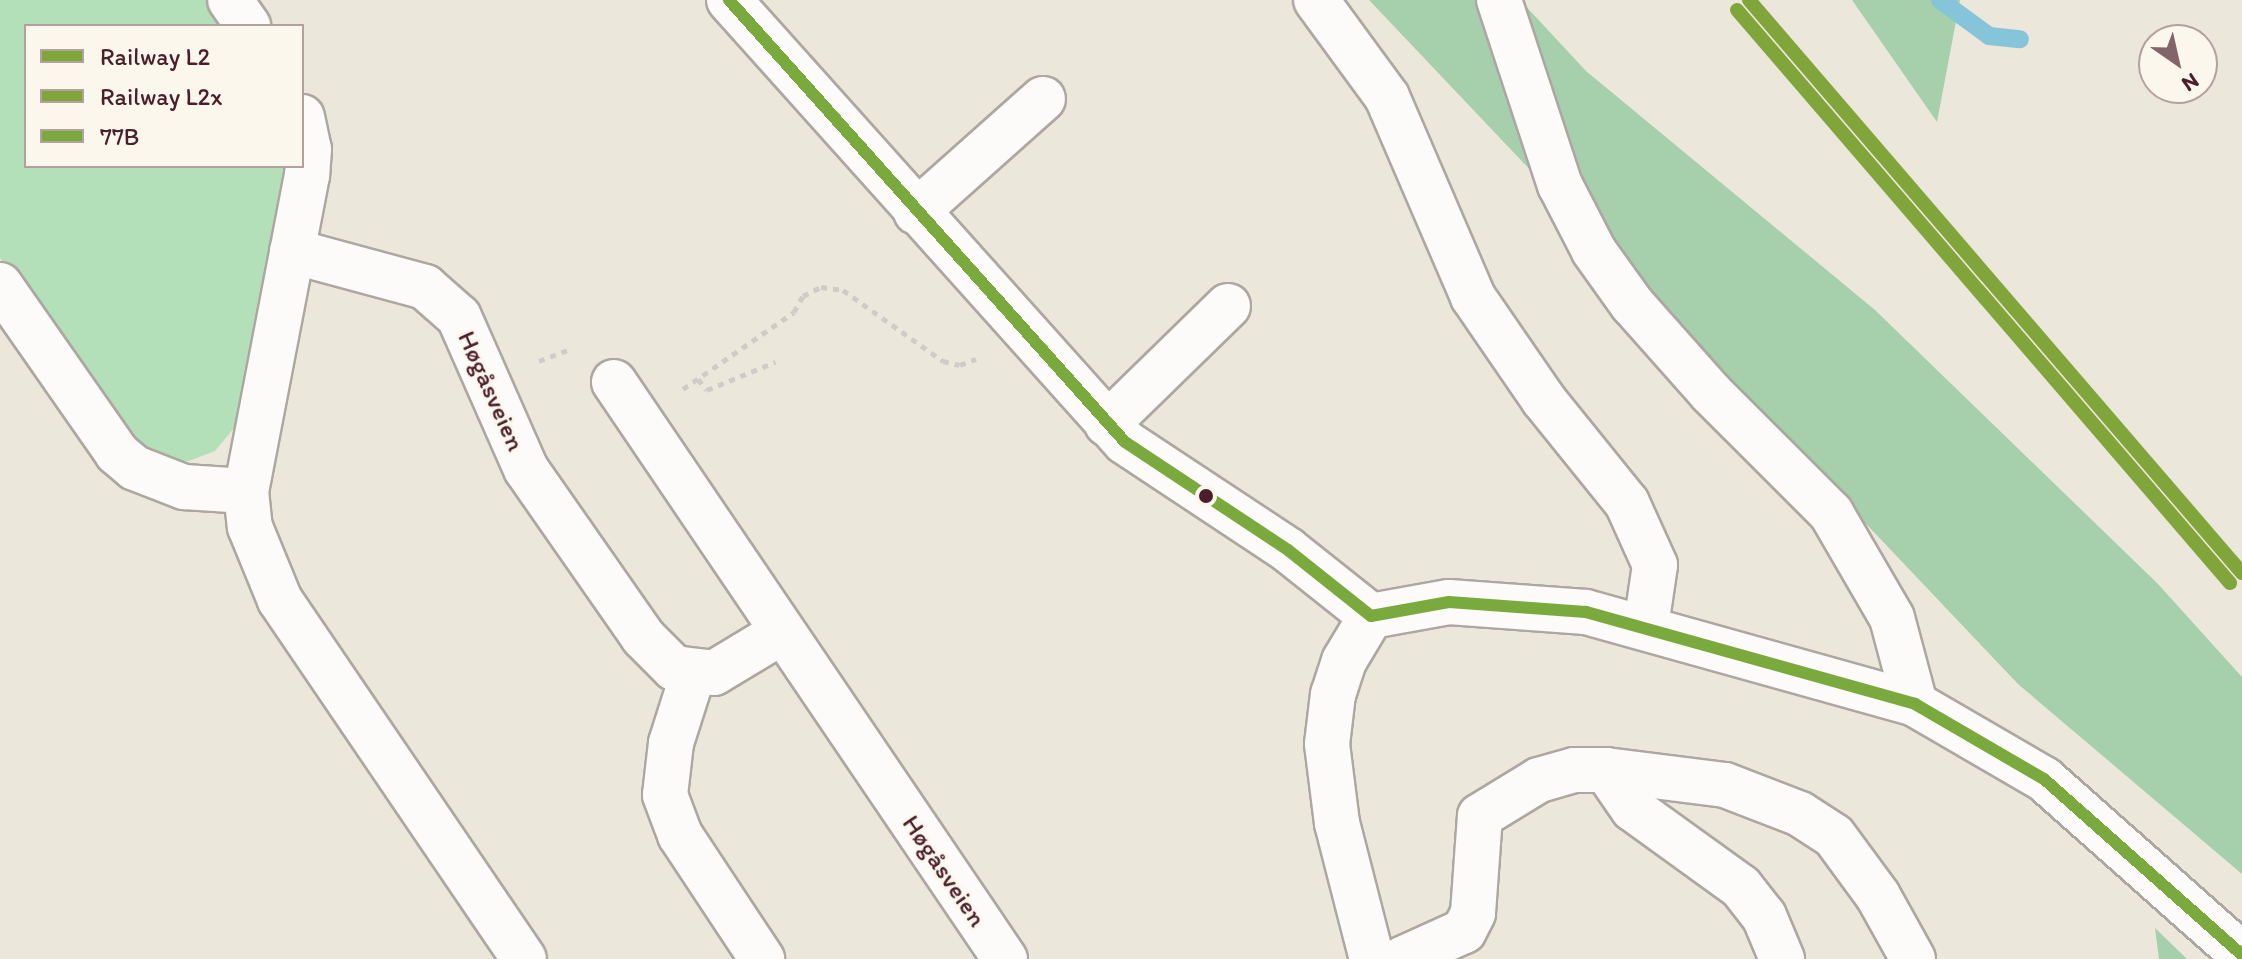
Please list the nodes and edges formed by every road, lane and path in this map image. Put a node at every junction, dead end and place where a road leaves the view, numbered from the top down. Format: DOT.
graph roads {
  1 [pos="230,0"];
  2 [pos="729,0"];
  3 [pos="1316,0"];
  4 [pos="1499,0"];
  5 [pos="247,24"];
  6 [pos="1043,99"];
  7 [pos="304,132"];
  8 [pos="916,212"];
  9 [pos="292,251"];
  10 [pos="0,285"];
  11 [pos="1228,306"];
  12 [pos="1019,322"];
  13 [pos="581,345"];
  14 [pos="775,362"];
  15 [pos="529,365"];
  16 [pos="698,379"];
  17 [pos="614,382"];
  18 [pos="686,387"];
  19 [pos="1107,424"];
  20 [pos="246,491"];
  21 [pos="1371,616"];
  22 [pos="1646,626"];
  23 [pos="782,632"];
  24 [pos="693,674"];
  25 [pos="1915,704"];
  26 [pos="1606,770"];
  27 [pos="2242,955"];
  28 [pos="524,959"];
  29 [pos="762,959"];
  30 [pos="1005,959"];
  31 [pos="1372,959"];
  32 [pos="1402,959"];
  33 [pos="1782,959"];
  34 [pos="1913,959"];
  1 -- 5 [label="street"];
  2 -- 8 [label="street"];
  3 -- 22 [label="street"];
  4 -- 25 [label="street"];
  6 -- 8 [label="street"];
  7 -- 9 [label="street"];
  8 -- 12 [label="street"];
  9 -- 20 [label="street"];
  9 -- 24 [label="street, Høgåsveien"];
  10 -- 20 [label="street"];
  11 -- 19 [label="street"];
  12 -- 16 [label="path"];
  12 -- 19 [label="street"];
  13 -- 15 [label="path"];
  14 -- 16 [label="path"];
  16 -- 18 [label="path"];
  17 -- 23 [label="street, Høgåsveien"];
  19 -- 21 [label="street"];
  20 -- 28 [label="street"];
  21 -- 22 [label="street"];
  21 -- 31 [label="street"];
  22 -- 25 [label="street"];
  23 -- 24 [label="street"];
  23 -- 30 [label="street, Høgåsveien"];
  24 -- 29 [label="street"];
  25 -- 27 [label="street"];
  26 -- 32 [label="street"];
  26 -- 33 [label="street"];
  26 -- 34 [label="street"];
}
